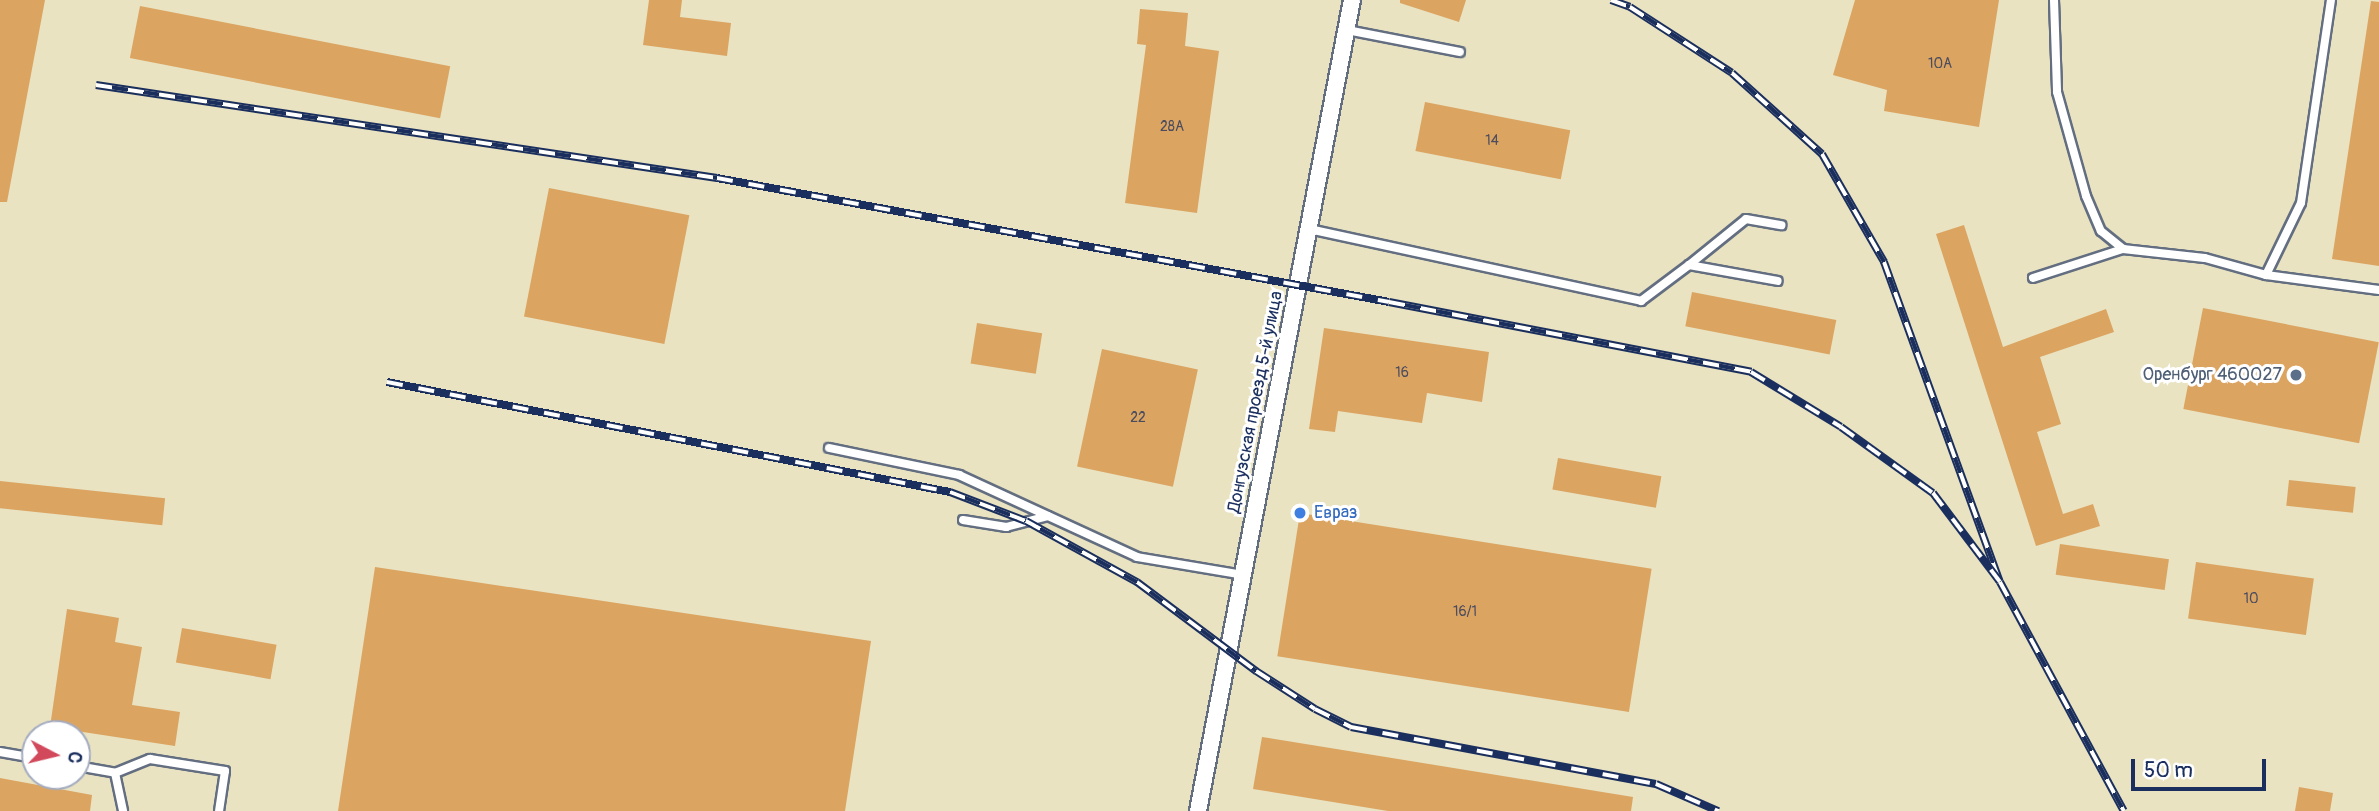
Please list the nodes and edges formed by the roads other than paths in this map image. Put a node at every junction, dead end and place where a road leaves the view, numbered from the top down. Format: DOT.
graph roads {
  1 [pos="1353,0"];
  2 [pos="2054,0"];
  3 [pos="2331,0"];
  4 [pos="1347,30"];
  5 [pos="1460,52"];
  6 [pos="1781,225"];
  7 [pos="1309,229"];
  8 [pos="2123,249"];
  9 [pos="1689,264"];
  10 [pos="2266,275"];
  11 [pos="2033,278"];
  12 [pos="1778,281"];
  13 [pos="2379,290"];
  14 [pos="829,448"];
  15 [pos="1048,516"];
  16 [pos="963,520"];
  17 [pos="1243,575"];
  18 [pos="0,752"];
  19 [pos="21,756"];
  20 [pos="91,769"];
  21 [pos="115,773"];
  22 [pos="123,811"];
  23 [pos="219,811"];
  24 [pos="1198,811"];
  1 -- 4 [label="street, Донгузская проезд 5-й улица"];
  2 -- 8 [label="lane"];
  3 -- 10 [label="lane"];
  4 -- 5 [label="lane"];
  4 -- 7 [label="street, Донгузская проезд 5-й улица"];
  6 -- 9 [label="lane"];
  7 -- 9 [label="lane"];
  7 -- 17 [label="street, Донгузская проезд 5-й улица"];
  8 -- 10 [label="lane"];
  8 -- 11 [label="lane"];
  9 -- 12 [label="lane"];
  10 -- 13 [label="lane"];
  14 -- 15 [label="lane"];
  15 -- 16 [label="lane"];
  15 -- 17 [label="lane"];
  17 -- 24 [label="street, Донгузская проезд 5-й улица"];
  18 -- 19 [label="lane"];
  20 -- 21 [label="lane"];
  21 -- 22 [label="lane"];
  21 -- 23 [label="lane"];
}
